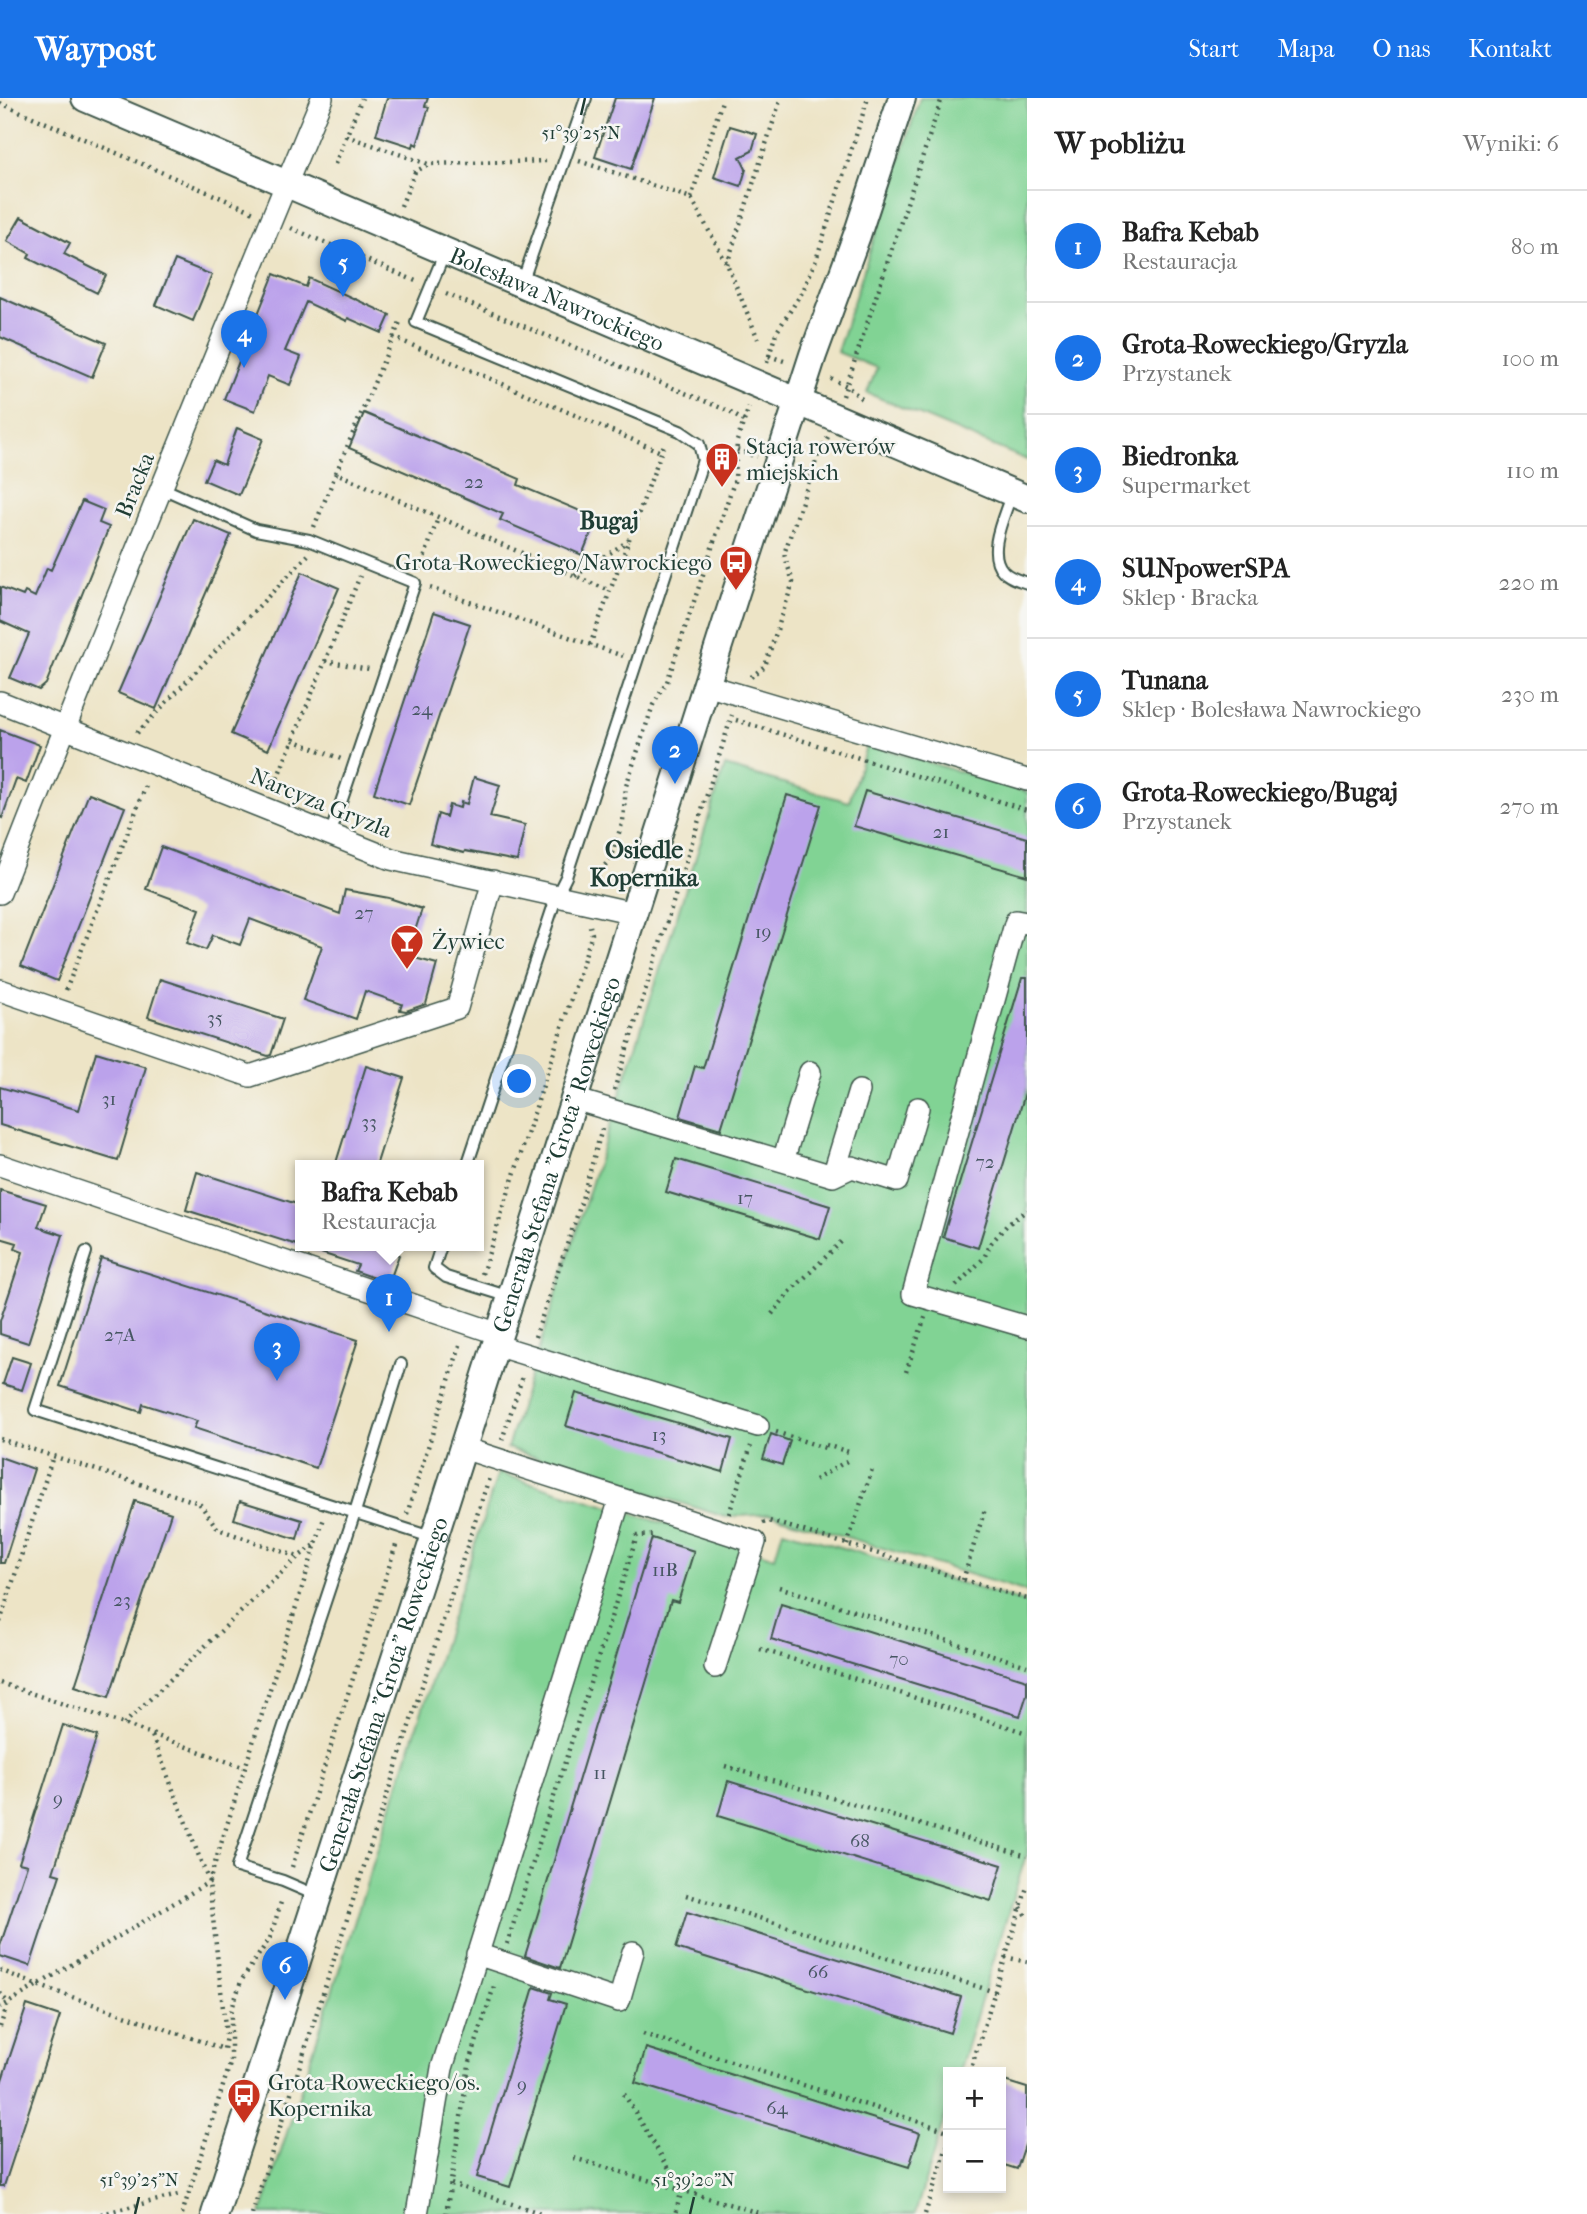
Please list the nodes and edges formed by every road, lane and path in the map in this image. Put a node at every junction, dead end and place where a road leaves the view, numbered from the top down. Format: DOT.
graph roads {
  1 [pos="85,98"];
  2 [pos="322,98"];
  3 [pos="362,98"];
  4 [pos="586,98"];
  5 [pos="723,98"];
  6 [pos="781,98"];
  7 [pos="869,98"];
  8 [pos="902,98"];
  9 [pos="942,98"];
  10 [pos="0,103"];
  11 [pos="346,136"];
  12 [pos="564,159"];
  13 [pos="335,164"];
  14 [pos="429,164"];
  15 [pos="286,183"];
  16 [pos="691,198"];
  17 [pos="400,207"];
  18 [pos="271,219"];
  19 [pos="445,251"];
  20 [pos="727,264"];
  21 [pos="420,274"];
  22 [pos="417,282"];
  23 [pos="522,283"];
  24 [pos="430,288"];
  25 [pos="412,293"];
  26 [pos="403,315"];
  27 [pos="393,337"];
  28 [pos="758,339"];
  29 [pos="769,356"];
  30 [pos="799,401"];
  31 [pos="837,417"];
  32 [pos="670,427"];
  33 [pos="661,452"];
  34 [pos="337,473"];
  35 [pos="162,488"];
  36 [pos="1020,495"];
  37 [pos="438,518"];
  38 [pos="628,541"];
  39 [pos="314,542"];
  40 [pos="365,563"];
  41 [pos="574,576"];
  42 [pos="415,583"];
  43 [pos="1027,583"];
  44 [pos="610,591"];
  45 [pos="590,645"];
  46 [pos="325,661"];
  47 [pos="637,661"];
  48 [pos="385,672"];
  49 [pos="705,685"];
  50 [pos="739,695"];
  51 [pos="0,702"];
  52 [pos="736,720"];
  53 [pos="64,728"];
  54 [pos="134,736"];
  55 [pos="293,740"];
  56 [pos="354,765"];
  57 [pos="1027,780"];
  58 [pos="148,781"];
  59 [pos="270,795"];
  60 [pos="1027,810"];
  61 [pos="330,835"];
  62 [pos="493,881"];
  63 [pos="0,893"];
  64 [pos="557,895"];
  65 [pos="590,903"];
  66 [pos="634,913"];
  67 [pos="1027,923"];
  68 [pos="0,990"];
  69 [pos="58,1010"];
  70 [pos="810,1072"];
  71 [pos="859,1091"];
  72 [pos="574,1099"];
  73 [pos="918,1108"];
  74 [pos="608,1109"];
  75 [pos="469,1160"];
  76 [pos="783,1161"];
  77 [pos="0,1165"];
  78 [pos="833,1176"];
  79 [pos="1027,1210"];
  80 [pos="842,1241"];
  81 [pos="439,1251"];
  82 [pos="86,1252"];
  83 [pos="478,1287"];
  84 [pos="510,1297"];
  85 [pos="932,1299"];
  86 [pos="772,1314"];
  87 [pos="467,1323"];
  88 [pos="1027,1327"];
  89 [pos="497,1340"];
  90 [pos="529,1355"];
  91 [pos="401,1364"];
  92 [pos="906,1372"];
  93 [pos="758,1426"];
  94 [pos="0,1439"];
  95 [pos="463,1448"];
  96 [pos="53,1456"];
  97 [pos="496,1459"];
  98 [pos="873,1466"];
  99 [pos="815,1480"];
  100 [pos="620,1499"];
  101 [pos="328,1504"];
  102 [pos="985,1509"];
  103 [pos="355,1512"];
  104 [pos="726,1523"];
  105 [pos="402,1528"];
  106 [pos="662,1537"];
  107 [pos="434,1538"];
  108 [pos="315,1545"];
  109 [pos="848,1545"];
  110 [pos="299,1557"];
  111 [pos="963,1580"];
  112 [pos="779,1587"];
  113 [pos="1027,1599"];
  114 [pos="0,1622"];
  115 [pos="760,1649"];
  116 [pos="1027,1666"];
  117 [pos="715,1667"];
  118 [pos="0,1683"];
  119 [pos="124,1724"];
  120 [pos="150,1733"];
  121 [pos="1027,1733"];
  122 [pos="724,1766"];
  123 [pos="245,1768"];
  124 [pos="1027,1856"];
  125 [pos="209,1882"];
  126 [pos="287,1883"];
  127 [pos="1027,1887"];
  128 [pos="686,1895"];
  129 [pos="318,1896"];
  130 [pos="1021,1906"];
  131 [pos="1027,1918"];
  132 [pos="633,1952"];
  133 [pos="477,1954"];
  134 [pos="1005,1957"];
  135 [pos="501,1962"];
  136 [pos="1027,1962"];
  137 [pos="0,1969"];
  138 [pos="37,1985"];
  139 [pos="995,1992"];
  140 [pos="0,1993"];
  141 [pos="8,2003"];
  142 [pos="0,2007"];
  143 [pos="0,2027"];
  144 [pos="643,2034"];
  145 [pos="972,2067"];
  146 [pos="624,2094"];
  147 [pos="945,2130"];
  148 [pos="574,2158"];
  149 [pos="943,2159"];
  150 [pos="451,2184"];
  151 [pos="682,2190"];
  152 [pos="182,2194"];
  153 [pos="102,2214"];
  154 [pos="182,2214"];
  155 [pos="215,2214"];
  156 [pos="252,2214"];
  157 [pos="417,2214"];
  158 [pos="446,2214"];
  159 [pos="543,2214"];
  160 [pos="675,2214"];
  161 [pos="762,2214"];
  162 [pos="925,2214"];
  1 -- 15 [label="street, Bolesława Nawrockiego"];
  2 -- 15 [label="street, Bracka"];
  3 -- 11 [label="path"];
  4 -- 12 [label="lane"];
  5 -- 16 [label="path"];
  6 -- 20 [label="path"];
  7 -- 29 [label="path"];
  8 -- 30 [label="street, Generała Stefana \"Grota\" Roweckiego"];
  9 -- 31 [label="path"];
  10 -- 18 [label="path"];
  11 -- 13 [label="path"];
  11 -- 14 [label="path"];
  12 -- 14 [label="path"];
  12 -- 16 [label="path"];
  12 -- 23 [label="lane"];
  14 -- 17 [label="path"];
  15 -- 18 [label="street, Bracka"];
  15 -- 19 [label="street, Bolesława Nawrockiego"];
  16 -- 20 [label="path"];
  18 -- 22 [label="path"];
  18 -- 35 [label="street, Bracka"];
  19 -- 23 [label="street, Bolesława Nawrockiego"];
  19 -- 24 [label="lane"];
  20 -- 28 [label="path"];
  21 -- 22 [label="path"];
  22 -- 24 [label="path"];
  22 -- 25 [label="path"];
  23 -- 30 [label="street, Bolesława Nawrockiego"];
  24 -- 32 [label="lane"];
  24 -- 65 [label="path"];
  26 -- 27 [label="path"];
  27 -- 33 [label="path"];
  27 -- 34 [label="path"];
  30 -- 31 [label="street, Bolesława Nawrockiego"];
  30 -- 49 [label="street, Generała Stefana \"Grota\" Roweckiego"];
  31 -- 36 [label="street, Bolesława Nawrockiego"];
  31 -- 50 [label="path"];
  32 -- 33 [label="path"];
  32 -- 47 [label="lane"];
  33 -- 38 [label="path"];
  34 -- 37 [label="path"];
  34 -- 39 [label="path"];
  35 -- 39 [label="lane"];
  35 -- 53 [label="street, Bracka"];
  36 -- 43 [label="lane"];
  37 -- 41 [label="path"];
  37 -- 42 [label="path"];
  38 -- 41 [label="path"];
  38 -- 44 [label="path"];
  39 -- 40 [label="lane"];
  39 -- 54 [label="path"];
  40 -- 42 [label="lane"];
  40 -- 46 [label="path"];
  41 -- 44 [label="path"];
  42 -- 45 [label="path"];
  42 -- 48 [label="lane"];
  44 -- 45 [label="path"];
  45 -- 47 [label="path"];
  46 -- 48 [label="path"];
  46 -- 55 [label="path"];
  47 -- 64 [label="lane"];
  48 -- 56 [label="lane"];
  49 -- 50 [label="street"];
  49 -- 66 [label="street, Generała Stefana \"Grota\" Roweckiego"];
  50 -- 57 [label="street"];
  50 -- 74 [label="path"];
  51 -- 53 [label="street, Narcyza Gryzla"];
  52 -- 60 [label="path"];
  53 -- 61 [label="street, Narcyza Gryzla"];
  53 -- 63 [label="street, Bracka"];
  55 -- 56 [label="path"];
  55 -- 59 [label="path"];
  56 -- 61 [label="lane"];
  58 -- 69 [label="path"];
  61 -- 62 [label="street, Narcyza Gryzla"];
  62 -- 64 [label="street, Narcyza Gryzla"];
  62 -- 69 [label="street"];
  64 -- 65 [label="street, Narcyza Gryzla"];
  64 -- 75 [label="lane"];
  65 -- 66 [label="street, Narcyza Gryzla"];
  65 -- 83 [label="path"];
  66 -- 72 [label="street, Generała Stefana \"Grota\" Roweckiego"];
  67 -- 85 [label="street"];
  68 -- 69 [label="street"];
  70 -- 76 [label="street"];
  71 -- 78 [label="street"];
  72 -- 74 [label="street"];
  72 -- 84 [label="street, Generała Stefana \"Grota\" Roweckiego"];
  73 -- 78 [label="street"];
  74 -- 76 [label="street"];
  74 -- 90 [label="path"];
  76 -- 78 [label="street"];
  77 -- 87 [label="street"];
  79 -- 85 [label="path"];
  80 -- 86 [label="path"];
  81 -- 83 [label="lane"];
  82 -- 101 [label="lane"];
  83 -- 84 [label="lane"];
  84 -- 89 [label="street, Generała Stefana \"Grota\" Roweckiego"];
  85 -- 88 [label="street"];
  85 -- 92 [label="path"];
  87 -- 89 [label="street"];
  87 -- 105 [label="path"];
  89 -- 90 [label="street"];
  89 -- 95 [label="street, Generała Stefana \"Grota\" Roweckiego"];
  90 -- 93 [label="street"];
  90 -- 97 [label="path"];
  91 -- 103 [label="lane"];
  93 -- 99 [label="path"];
  93 -- 104 [label="path"];
  94 -- 96 [label="path"];
  95 -- 97 [label="street"];
  95 -- 107 [label="street, Generała Stefana \"Grota\" Roweckiego"];
  96 -- 110 [label="path"];
  96 -- 114 [label="path"];
  97 -- 100 [label="street"];
  97 -- 156 [label="path"];
  98 -- 109 [label="path"];
  100 -- 104 [label="street"];
  100 -- 133 [label="street"];
  101 -- 103 [label="lane"];
  101 -- 108 [label="path"];
  102 -- 111 [label="path"];
  103 -- 105 [label="lane"];
  103 -- 126 [label="lane"];
  104 -- 109 [label="path"];
  104 -- 117 [label="street"];
  105 -- 107 [label="lane"];
  105 -- 126 [label="path"];
  106 -- 135 [label="path"];
  107 -- 129 [label="street, Generała Stefana \"Grota\" Roweckiego"];
  108 -- 110 [label="path"];
  108 -- 123 [label="path"];
  109 -- 111 [label="path"];
  110 -- 119 [label="path"];
  111 -- 113 [label="path"];
  112 -- 116 [label="path"];
  115 -- 121 [label="path"];
  118 -- 119 [label="path"];
  119 -- 120 [label="path"];
  120 -- 123 [label="path"];
  120 -- 125 [label="path"];
  122 -- 124 [label="path"];
  123 -- 125 [label="path"];
  125 -- 138 [label="path"];
  125 -- 138 [label="path"];
  126 -- 129 [label="lane"];
  126 -- 154 [label="path"];
  127 -- 130 [label="path"];
  128 -- 139 [label="path"];
  129 -- 155 [label="street, Generała Stefana \"Grota\" Roweckiego"];
  130 -- 131 [label="path"];
  130 -- 134 [label="path"];
  132 -- 135 [label="street"];
  133 -- 135 [label="street"];
  133 -- 157 [label="street"];
  134 -- 136 [label="path"];
  134 -- 139 [label="path"];
  135 -- 150 [label="path"];
  137 -- 138 [label="path"];
  138 -- 141 [label="path"];
  139 -- 145 [label="path"];
  140 -- 141 [label="path"];
  141 -- 142 [label="path"];
  141 -- 143 [label="path"];
  144 -- 147 [label="path"];
  146 -- 151 [label="path"];
  148 -- 151 [label="path"];
  149 -- 162 [label="path"];
  150 -- 158 [label="path"];
  150 -- 159 [label="path"];
  151 -- 160 [label="path"];
  151 -- 161 [label="path"];
  152 -- 153 [label="path"];
}
